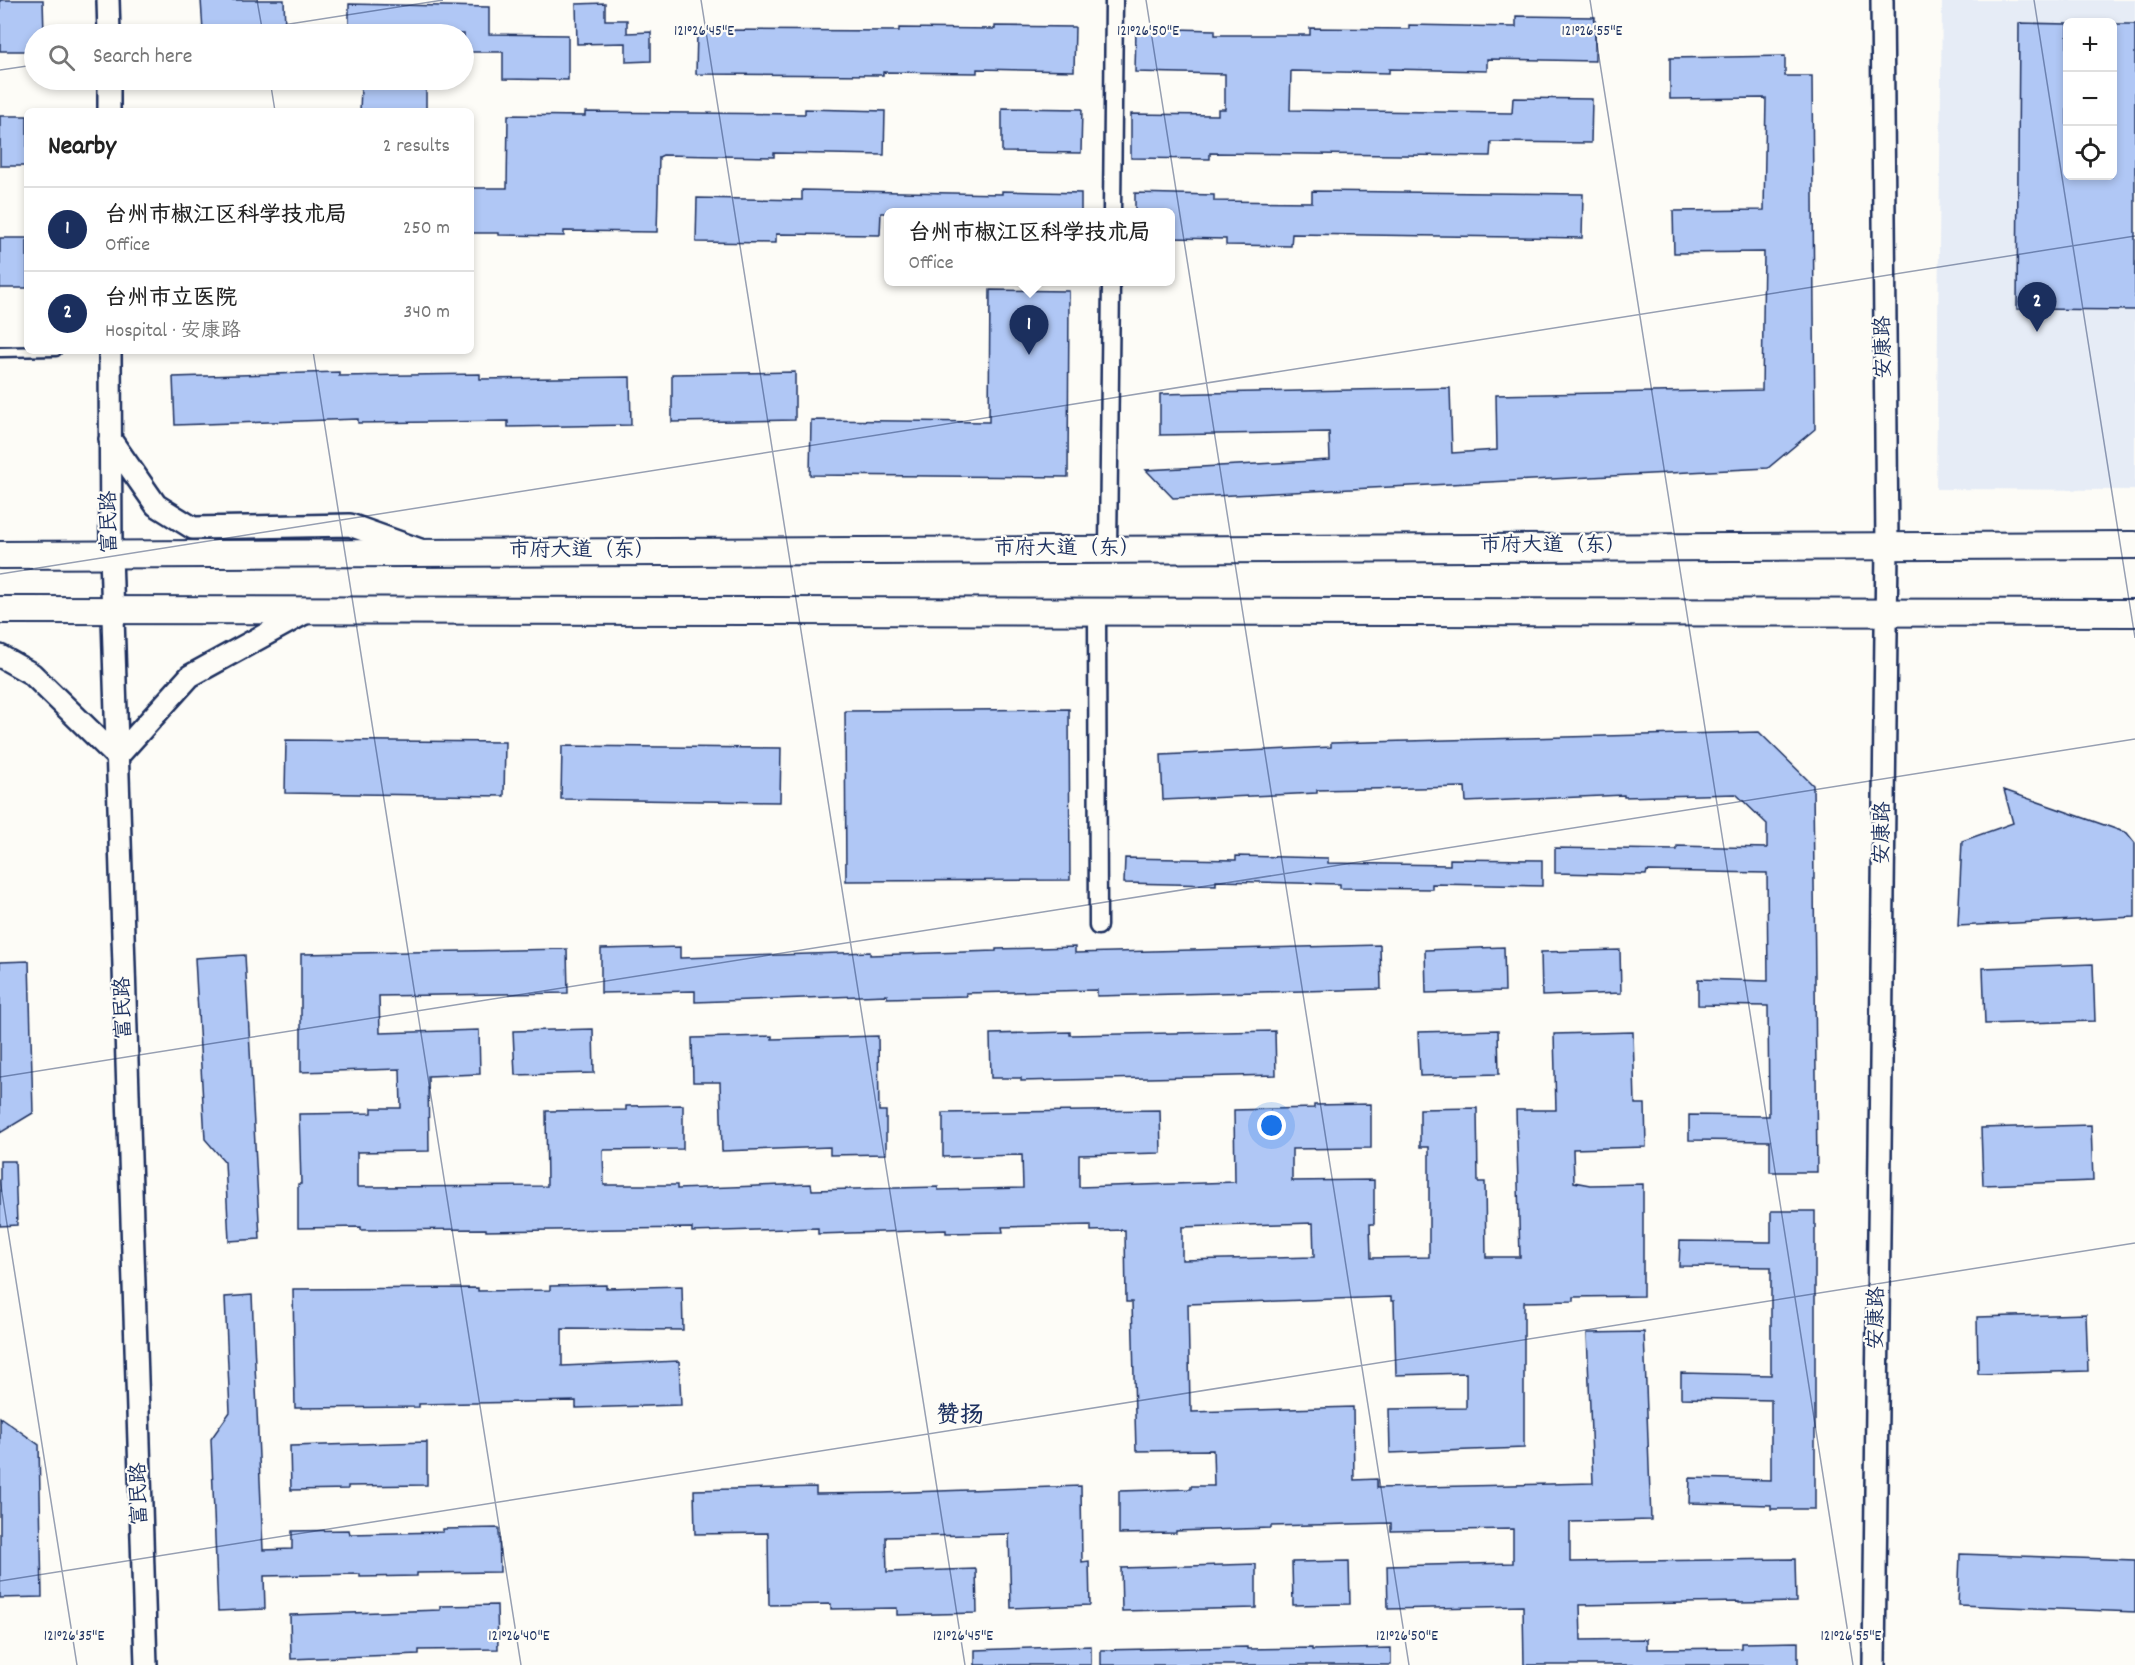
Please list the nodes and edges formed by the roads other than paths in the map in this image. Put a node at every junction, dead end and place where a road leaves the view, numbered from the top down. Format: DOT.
graph roads {
  1 [pos="108,0"];
  2 [pos="1114,0"];
  3 [pos="1882,0"];
  4 [pos="108,24"];
  5 [pos="109,90"];
  6 [pos="109,108"];
  7 [pos="1112,208"];
  8 [pos="1111,286"];
  9 [pos="0,352"];
  10 [pos="24,352"];
  11 [pos="110,354"];
  12 [pos="110,439"];
  13 [pos="2135,545"];
  14 [pos="1887,546"];
  15 [pos="1108,549"];
  16 [pos="426,553"];
  17 [pos="111,554"];
  18 [pos="0,555"];
  19 [pos="0,610"];
  20 [pos="112,610"];
  21 [pos="310,610"];
  22 [pos="1097,611"];
  23 [pos="1886,611"];
  24 [pos="2135,613"];
  25 [pos="0,656"];
  26 [pos="117,757"];
  27 [pos="1098,926"];
  28 [pos="146,1665"];
  29 [pos="1874,1665"];
  1 -- 4 [label="street"];
  2 -- 7 [label="street"];
  3 -- 14 [label="street, 安康路"];
  5 -- 6 [label="street"];
  8 -- 15 [label="street"];
  9 -- 10 [label="lane"];
  11 -- 12 [label="street, 富民路"];
  12 -- 16 [label="street"];
  12 -- 17 [label="street, 富民路"];
  13 -- 14 [label="main road, 市府大道（东）"];
  14 -- 15 [label="main road, 市府大道（东）"];
  14 -- 23 [label="street, 安康路"];
  15 -- 16 [label="main road, 市府大道（东）"];
  16 -- 17 [label="main road, 市府大道（东）"];
  17 -- 18 [label="main road, 市府大道（东）"];
  17 -- 20 [label="street, 富民路"];
  19 -- 20 [label="main road"];
  20 -- 21 [label="main road"];
  20 -- 26 [label="street, 富民路"];
  21 -- 22 [label="main road"];
  21 -- 26 [label="street"];
  22 -- 23 [label="main road"];
  22 -- 27 [label="street"];
  23 -- 24 [label="main road"];
  23 -- 29 [label="street, 安康路"];
  25 -- 26 [label="street"];
  26 -- 28 [label="street, 富民路"];
}
